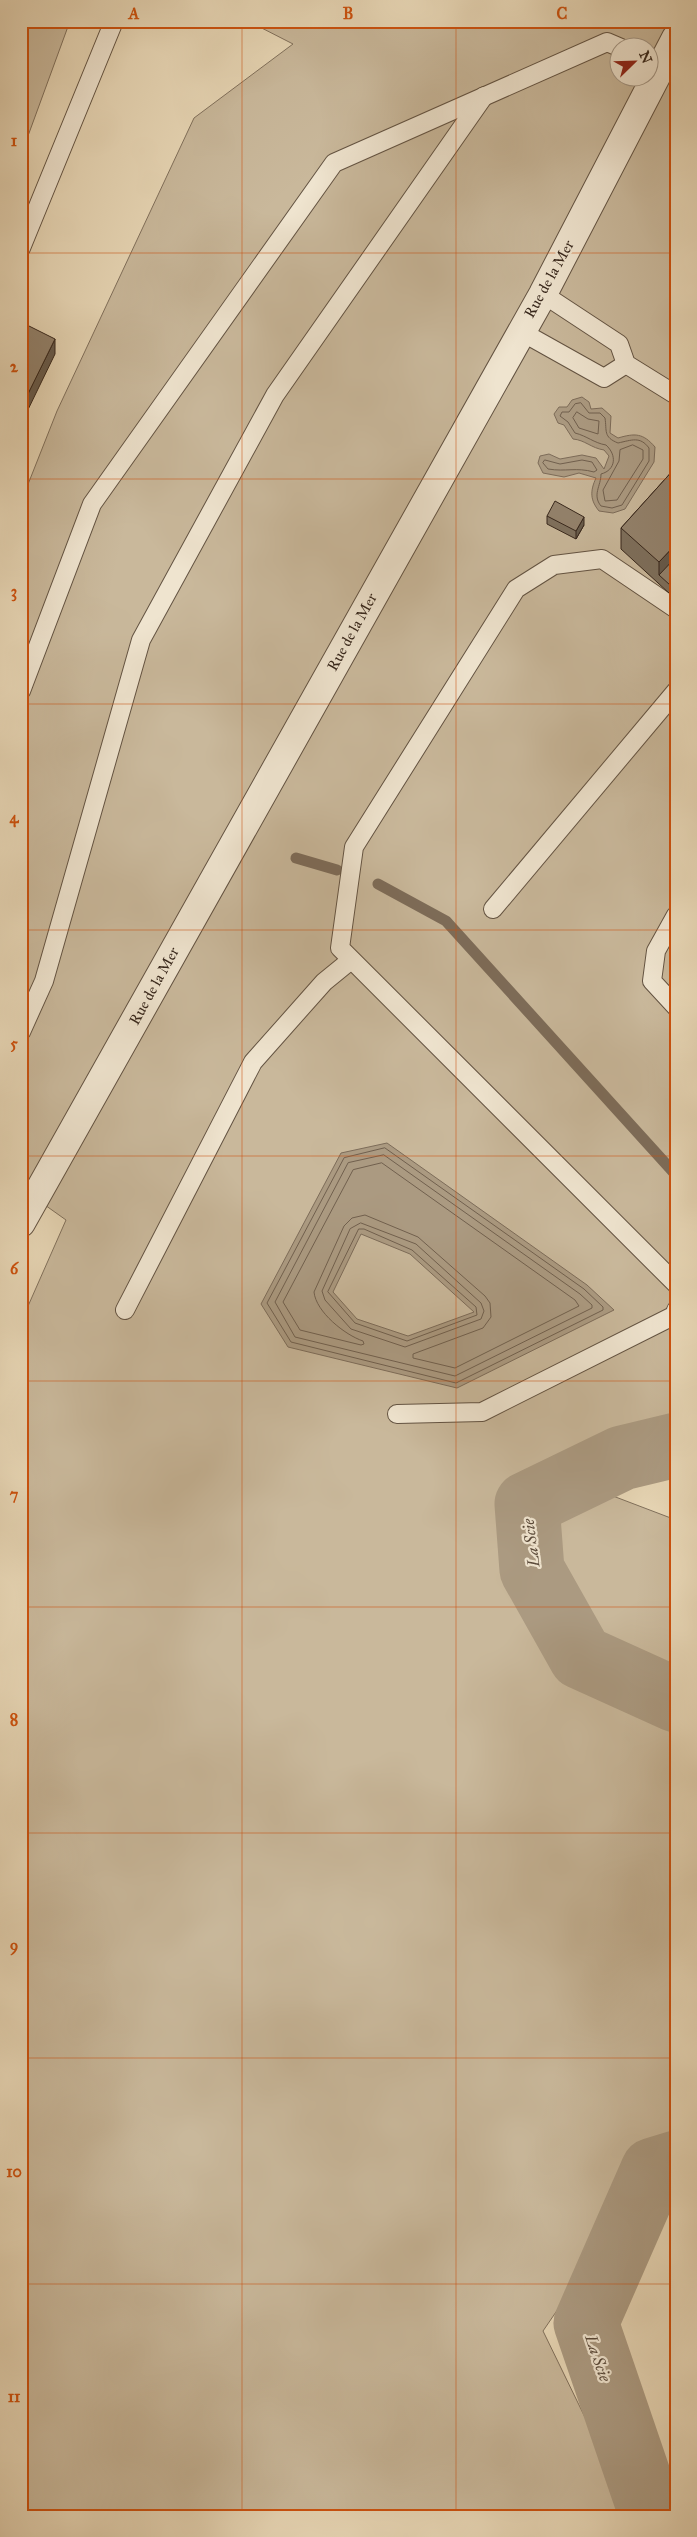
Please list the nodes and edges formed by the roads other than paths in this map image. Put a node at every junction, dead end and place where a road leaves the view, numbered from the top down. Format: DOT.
graph roads {
  1 [pos="114,21"];
  2 [pos="676,38"];
  3 [pos="610,43"];
  4 [pos="660,57"];
  5 [pos="643,88"];
  6 [pos="484,96"];
  7 [pos="21,248"];
  8 [pos="543,294"];
  9 [pos="520,331"];
  10 [pos="626,364"];
  11 [pos="676,395"];
  12 [pos="676,609"];
  13 [pos="21,691"];
  14 [pos="676,691"];
  15 [pos="493,909"];
  16 [pos="676,915"];
  17 [pos="352,960"];
  18 [pos="676,1007"];
  19 [pos="21,1032"];
  20 [pos="22,1222"];
  21 [pos="676,1284"];
  22 [pos="125,1310"];
  23 [pos="676,1310"];
  24 [pos="397,1414"];
  1 -- 7 [label="lane"];
  2 -- 4 [label="street, Rue de la Mer"];
  3 -- 6 [label="lane"];
  5 -- 8 [label="street, Rue de la Mer"];
  6 -- 13 [label="lane"];
  6 -- 19 [label="lane"];
  8 -- 9 [label="street, Rue de la Mer"];
  8 -- 10 [label="lane"];
  9 -- 10 [label="lane"];
  9 -- 20 [label="street, Rue de la Mer"];
  10 -- 11 [label="lane"];
  12 -- 17 [label="lane"];
  14 -- 15 [label="lane"];
  16 -- 18 [label="lane"];
  17 -- 21 [label="lane"];
  17 -- 22 [label="lane"];
  23 -- 24 [label="lane"];
}
